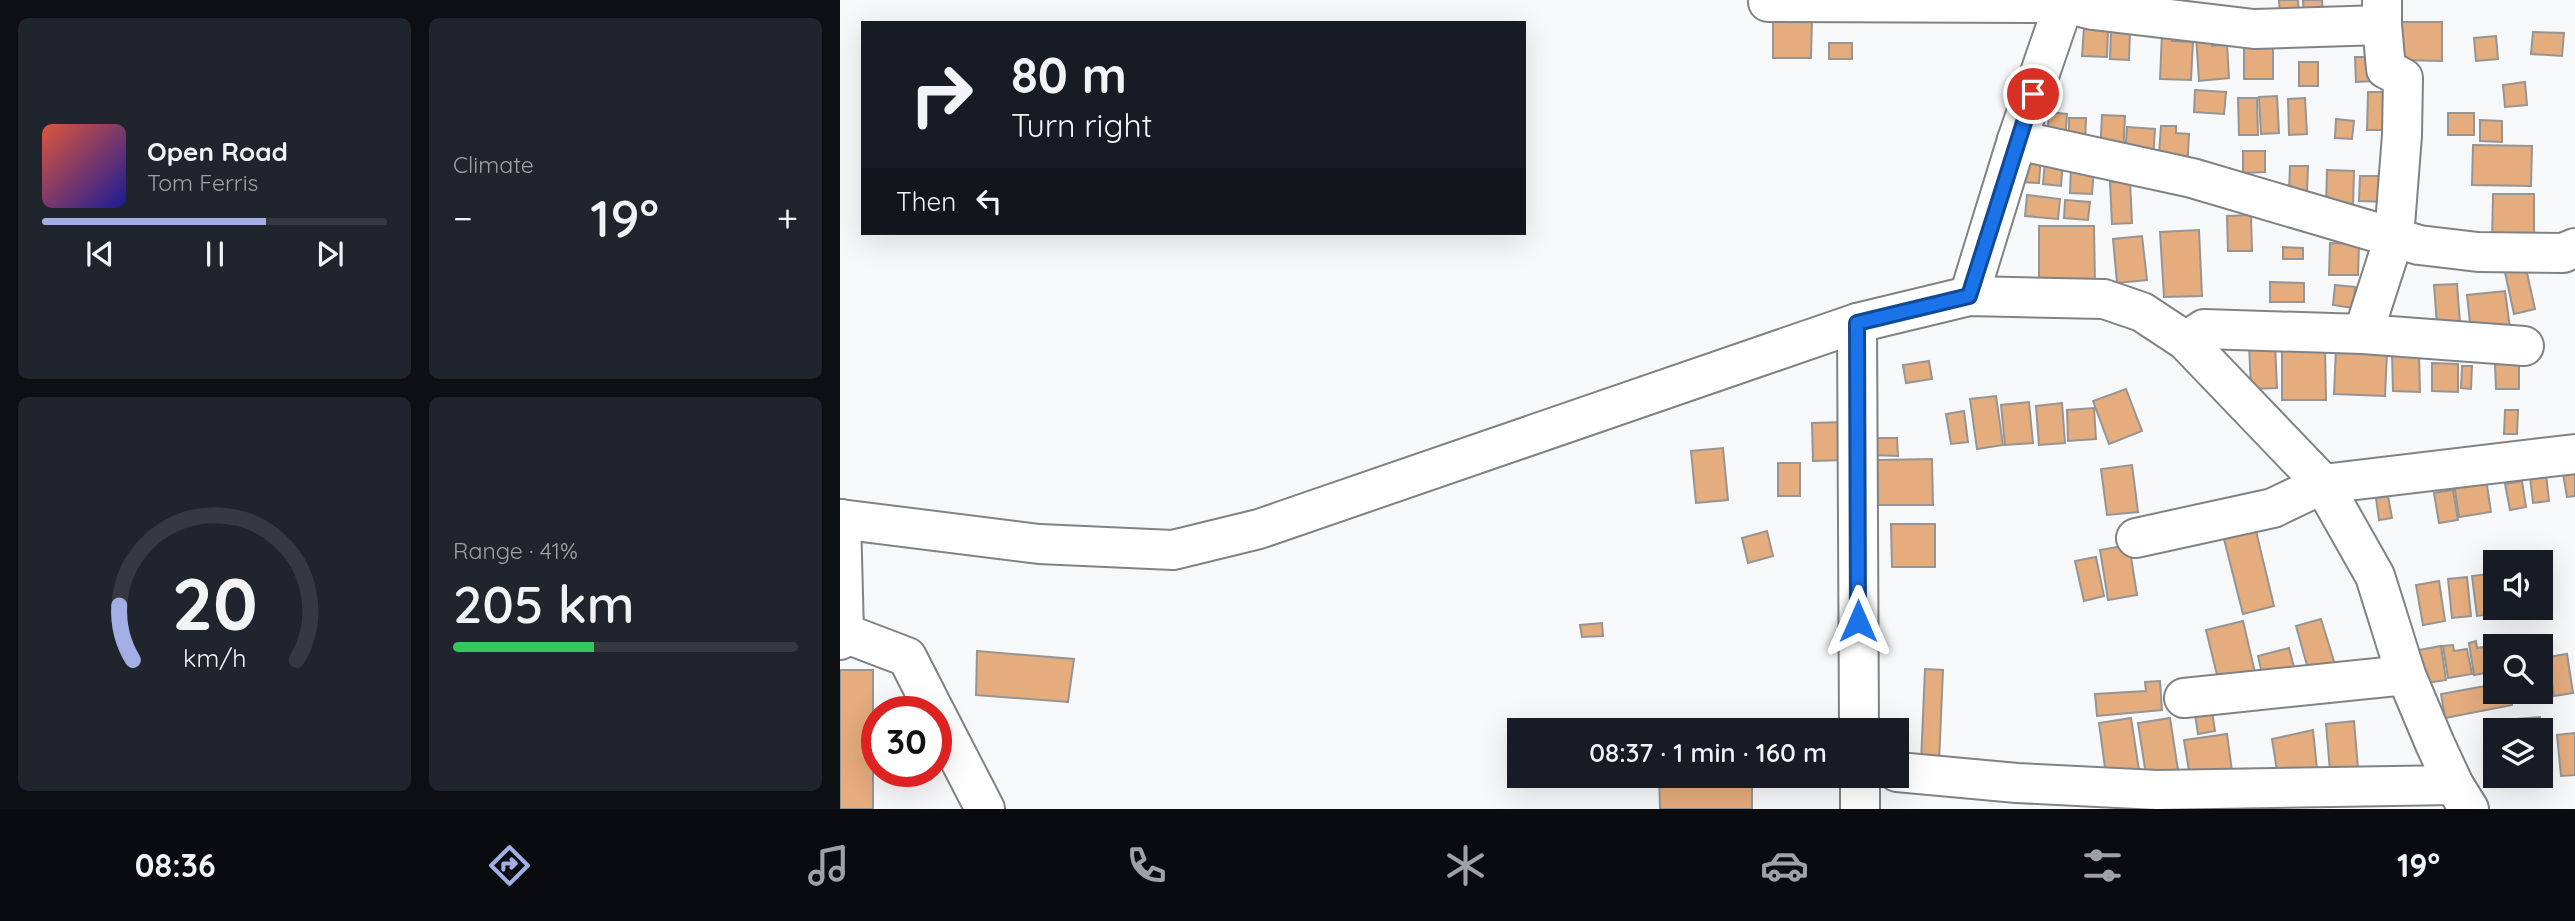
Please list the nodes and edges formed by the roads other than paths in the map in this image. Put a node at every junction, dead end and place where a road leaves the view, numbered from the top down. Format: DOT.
graph roads {
  1 [pos="2065,1"];
  2 [pos="1768,2"];
  3 [pos="2382,13"];
  4 [pos="2017,139"];
  5 [pos="2394,238"];
  6 [pos="2575,248"];
  7 [pos="1969,296"];
  8 [pos="1857,323"];
  9 [pos="2364,334"];
  10 [pos="2186,341"];
  11 [pos="2524,346"];
  12 [pos="2575,454"];
  13 [pos="2323,484"];
  14 [pos="841,519"];
  15 [pos="2137,538"];
  16 [pos="842,637"];
  17 [pos="2406,675"];
  18 [pos="927,696"];
  19 [pos="2184,698"];
  20 [pos="1859,718"];
  21 [pos="952,744"];
  22 [pos="1909,773"];
  23 [pos="1860,788"];
  24 [pos="2461,797"];
  25 [pos="985,809"];
  26 [pos="1860,809"];
  1 -- 2 [label="street"];
  1 -- 3 [label="street"];
  1 -- 4 [label="street"];
  3 -- 5 [label="street"];
  4 -- 5 [label="street"];
  4 -- 7 [label="street"];
  5 -- 6 [label="street"];
  5 -- 9 [label="street"];
  7 -- 8 [label="street"];
  7 -- 10 [label="street"];
  8 -- 14 [label="street"];
  8 -- 20 [label="street"];
  9 -- 10 [label="street"];
  9 -- 11 [label="street"];
  10 -- 13 [label="street"];
  12 -- 13 [label="street"];
  13 -- 15 [label="street"];
  13 -- 17 [label="street"];
  14 -- 16 [label="street"];
  16 -- 18 [label="street"];
  17 -- 19 [label="street"];
  17 -- 24 [label="street"];
  21 -- 25 [label="street"];
  22 -- 24 [label="street"];
  23 -- 26 [label="street"];
}
